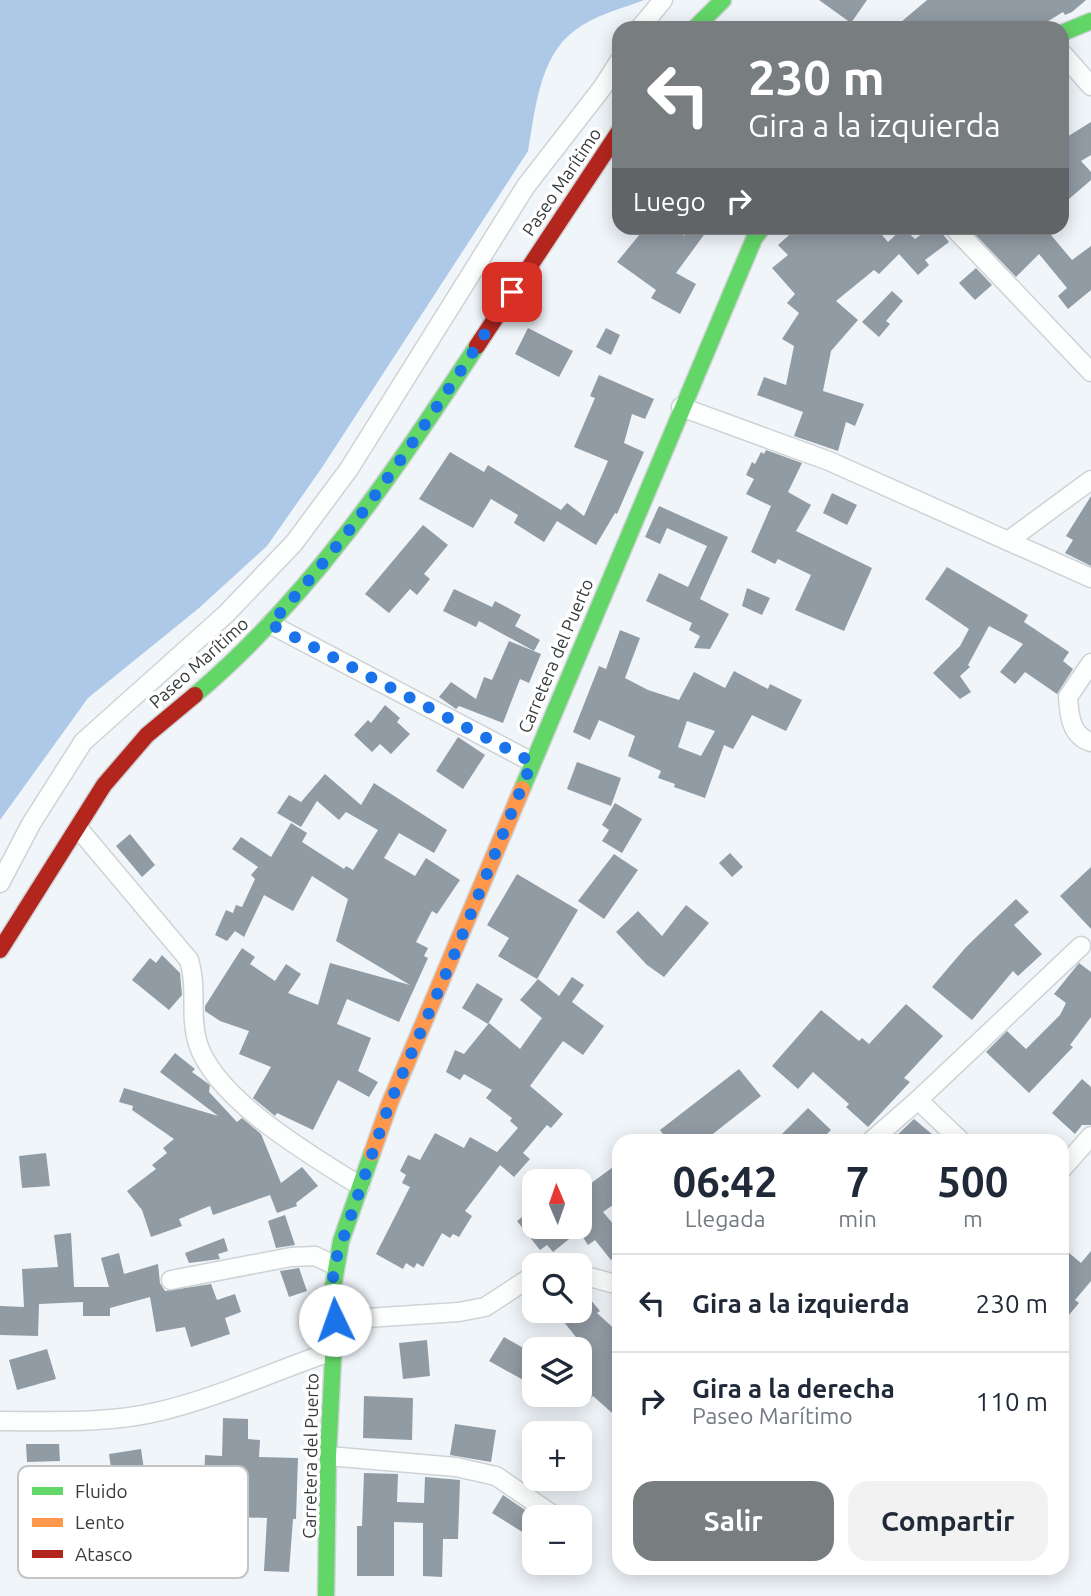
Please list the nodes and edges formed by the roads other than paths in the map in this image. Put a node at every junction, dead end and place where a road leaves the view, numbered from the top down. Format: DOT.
graph roads {
  1 [pos="663,0"];
  2 [pos="723,0"];
  3 [pos="1091,20"];
  4 [pos="646,21"];
  5 [pos="702,21"];
  6 [pos="1069,30"];
  7 [pos="1069,61"];
  8 [pos="612,72"];
  9 [pos="1091,86"];
  10 [pos="612,142"];
  11 [pos="757,235"];
  12 [pos="961,235"];
  13 [pos="1091,373"];
  14 [pos="681,407"];
  15 [pos="1091,480"];
  16 [pos="1008,541"];
  17 [pos="1091,578"];
  18 [pos="270,624"];
  19 [pos="1091,663"];
  20 [pos="1091,742"];
  21 [pos="532,762"];
  22 [pos="78,828"];
  23 [pos="0,883"];
  24 [pos="1081,946"];
  25 [pos="0,950"];
  26 [pos="918,1100"];
  27 [pos="879,1134"];
  28 [pos="954,1134"];
  29 [pos="1091,1136"];
  30 [pos="1069,1161"];
  31 [pos="360,1186"];
  32 [pos="334,1265"];
  33 [pos="592,1279"];
  34 [pos="171,1280"];
  35 [pos="522,1283"];
  36 [pos="612,1286"];
  37 [pos="335,1320"];
  38 [pos="333,1351"];
  39 [pos="0,1421"];
  40 [pos="328,1456"];
  41 [pos="538,1505"];
  42 [pos="326,1596"];
  1 -- 4 [label="street"];
  2 -- 5 [label="main road"];
  3 -- 6 [label="main road"];
  7 -- 9 [label="street"];
  8 -- 23 [label="street"];
  10 -- 18 [label="main road, Paseo Marítimo"];
  11 -- 14 [label="main road, Carretera del Puerto"];
  12 -- 13 [label="street"];
  14 -- 16 [label="street"];
  14 -- 21 [label="main road, Carretera del Puerto"];
  15 -- 16 [label="street"];
  16 -- 17 [label="street"];
  18 -- 21 [label="street"];
  18 -- 22 [label="main road, Paseo Marítimo"];
  19 -- 20 [label="street"];
  21 -- 31 [label="main road, Carretera del Puerto"];
  22 -- 25 [label="main road, Paseo Marítimo"];
  22 -- 31 [label="street"];
  24 -- 26 [label="street"];
  26 -- 27 [label="street"];
  26 -- 28 [label="street"];
  29 -- 30 [label="street"];
  31 -- 32 [label="main road, Carretera del Puerto"];
  32 -- 34 [label="street"];
  32 -- 37 [label="main road, Carretera del Puerto"];
  33 -- 36 [label="street"];
  35 -- 37 [label="street"];
  37 -- 38 [label="main road, Carretera del Puerto"];
  38 -- 39 [label="street"];
  38 -- 40 [label="main road, Carretera del Puerto"];
  40 -- 41 [label="street"];
  40 -- 42 [label="main road, Carretera del Puerto"];
}
